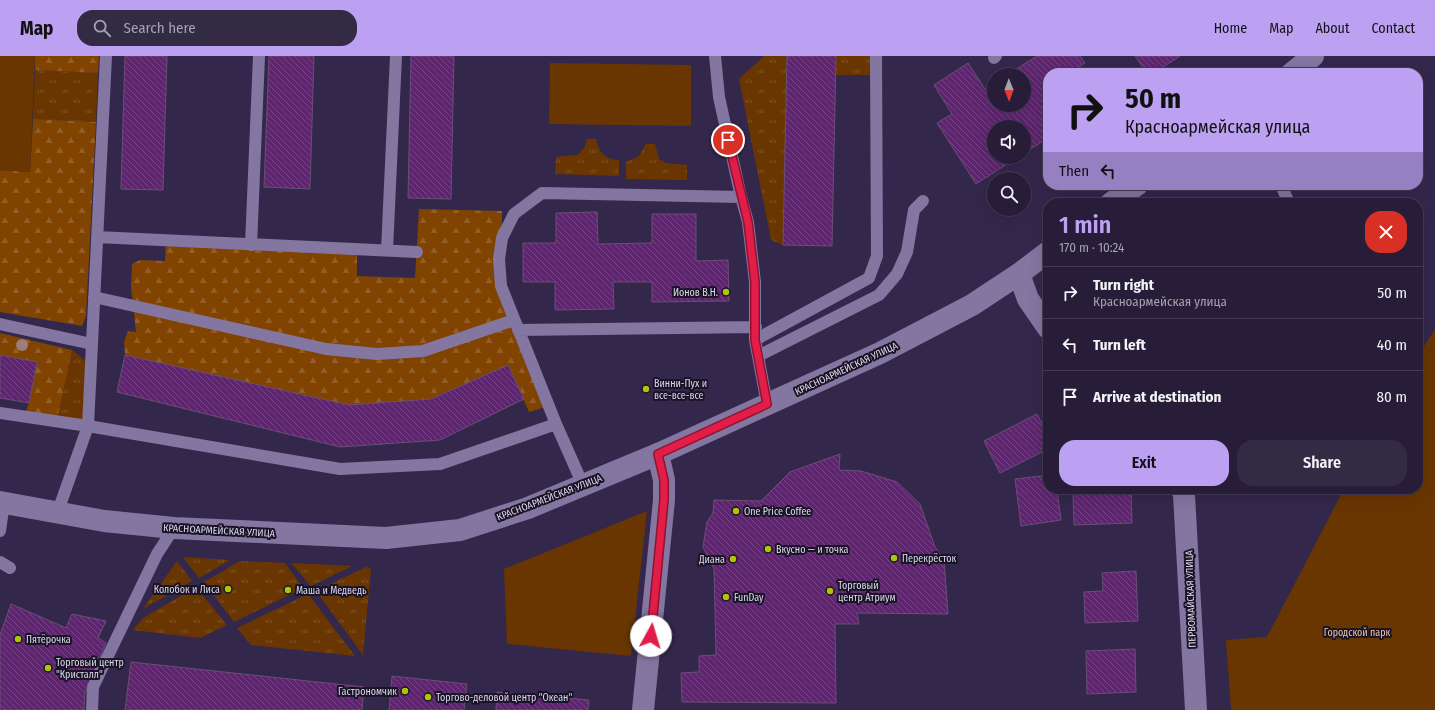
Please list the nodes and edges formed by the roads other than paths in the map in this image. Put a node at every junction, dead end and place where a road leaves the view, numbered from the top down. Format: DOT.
graph roads {
  1 [pos="106,56"];
  2 [pos="259,56"];
  3 [pos="396,56"];
  4 [pos="715,56"];
  5 [pos="876,56"];
  6 [pos="1313,56"];
  7 [pos="1298,68"];
  8 [pos="1130,190"];
  9 [pos="741,197"];
  10 [pos="1118,198"];
  11 [pos="923,201"];
  12 [pos="97,238"];
  13 [pos="251,245"];
  14 [pos="387,250"];
  15 [pos="417,252"];
  16 [pos="1043,256"];
  17 [pos="1019,274"];
  18 [pos="94,297"];
  19 [pos="1043,321"];
  20 [pos="0,324"];
  21 [pos="516,325"];
  22 [pos="756,327"];
  23 [pos="755,340"];
  24 [pos="92,344"];
  25 [pos="758,356"];
  26 [pos="767,404"];
  27 [pos="0,413"];
  28 [pos="556,424"];
  29 [pos="88,426"];
  30 [pos="658,454"];
  31 [pos="583,485"];
  32 [pos="1184,494"];
  33 [pos="2,502"];
  34 [pos="58,511"];
  35 [pos="174,528"];
  36 [pos="0,531"];
  37 [pos="92,710"];
  38 [pos="643,710"];
  39 [pos="1196,710"];
  1 -- 12 [label="lane"];
  2 -- 13 [label="lane"];
  3 -- 14 [label="lane"];
  4 -- 9 [label="lane"];
  5 -- 23 [label="lane"];
  6 -- 7 [label="main road"];
  8 -- 10 [label="main road"];
  9 -- 21 [label="lane"];
  9 -- 22 [label="lane"];
  11 -- 25 [label="lane"];
  12 -- 13 [label="lane"];
  12 -- 18 [label="lane"];
  13 -- 14 [label="lane"];
  14 -- 15 [label="lane"];
  16 -- 17 [label="main road, КРАСНОАРМЕЙСКАЯ УЛИЦА"];
  17 -- 19 [label="main road"];
  17 -- 26 [label="main road, КРАСНОАРМЕЙСКАЯ УЛИЦА"];
  18 -- 21 [label="lane"];
  18 -- 24 [label="lane"];
  20 -- 24 [label="lane"];
  21 -- 22 [label="lane"];
  21 -- 28 [label="lane"];
  22 -- 23 [label="lane"];
  23 -- 25 [label="lane"];
  24 -- 29 [label="lane"];
  25 -- 26 [label="lane"];
  26 -- 30 [label="main road, КРАСНОАРМЕЙСКАЯ УЛИЦА"];
  27 -- 29 [label="lane"];
  28 -- 29 [label="lane"];
  28 -- 31 [label="lane"];
  29 -- 34 [label="lane"];
  30 -- 31 [label="main road, КРАСНОАРМЕЙСКАЯ УЛИЦА"];
  30 -- 38 [label="main road"];
  31 -- 35 [label="main road, КРАСНОАРМЕЙСКАЯ УЛИЦА"];
  32 -- 39 [label="main road, ПЕРВОМАЙСКАЯ УЛИЦА"];
  33 -- 34 [label="main road, КРАСНОАРМЕЙСКАЯ УЛИЦА"];
  33 -- 36 [label="lane"];
  34 -- 35 [label="main road, КРАСНОАРМЕЙСКАЯ УЛИЦА"];
  35 -- 37 [label="lane"];
}
